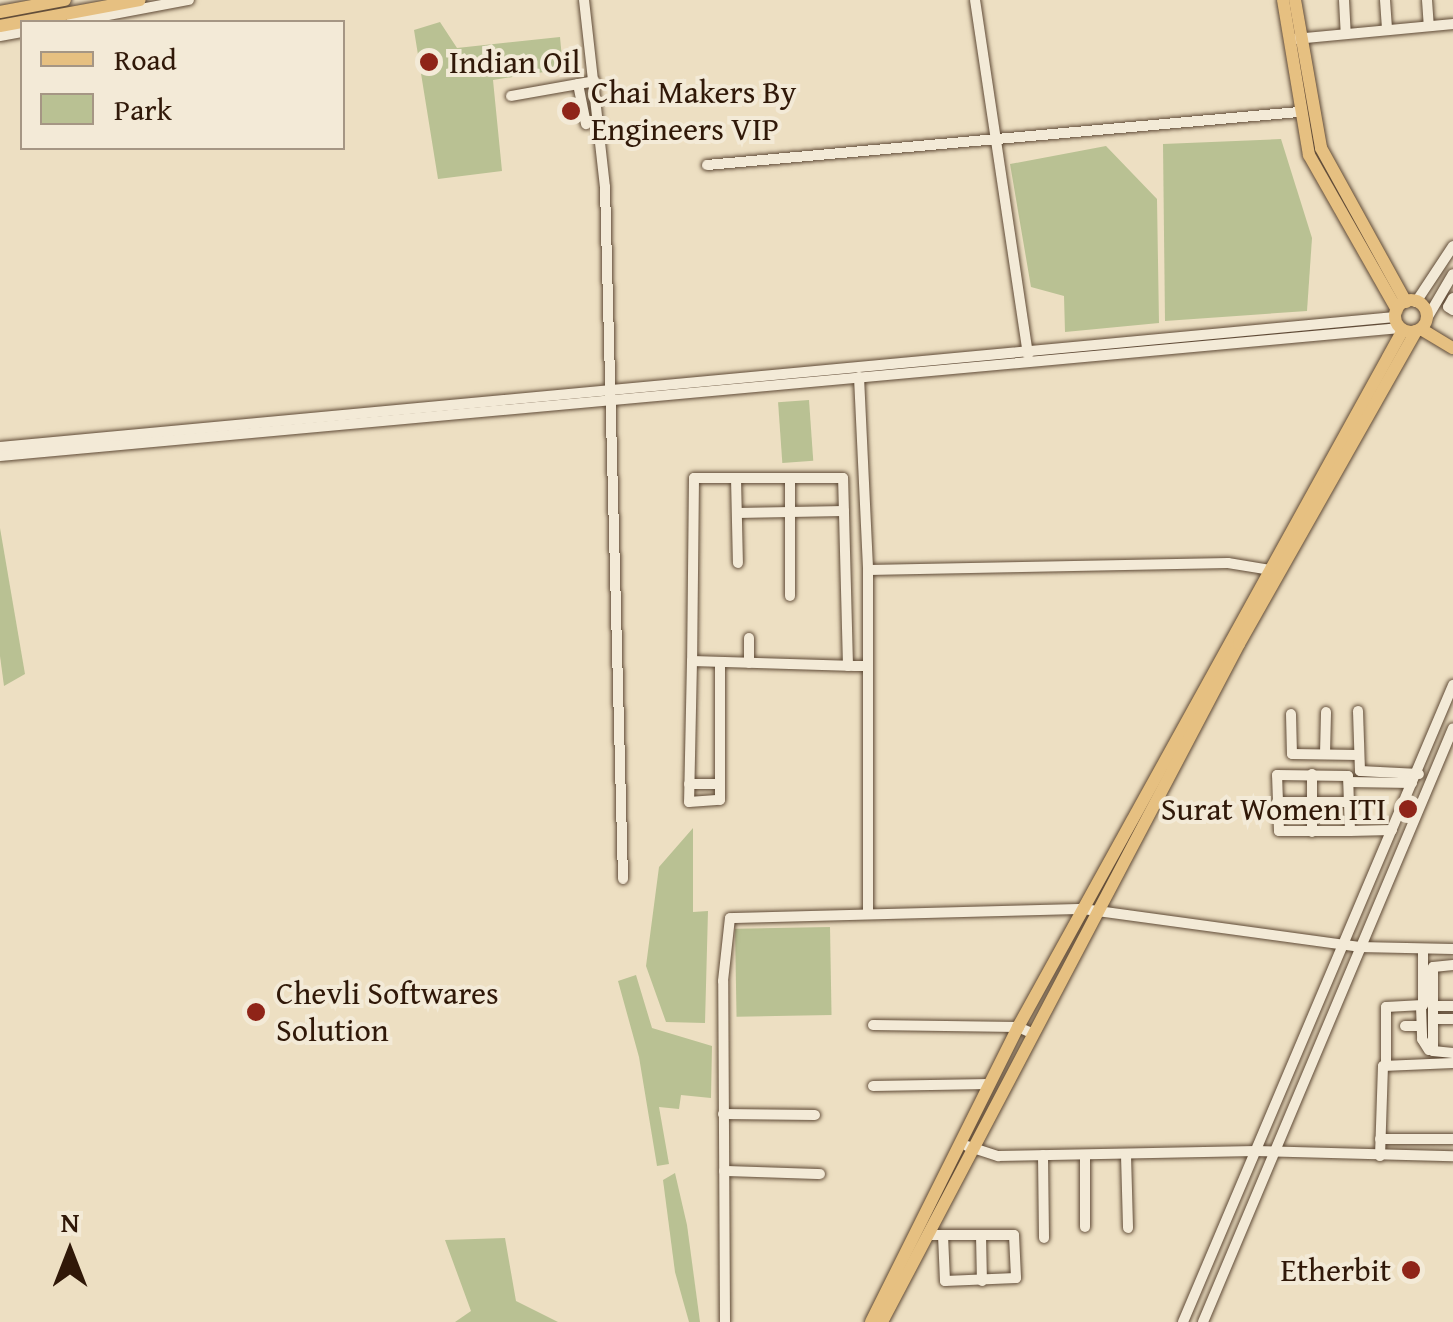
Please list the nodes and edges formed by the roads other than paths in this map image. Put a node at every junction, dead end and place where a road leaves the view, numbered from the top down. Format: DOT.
graph roads {
  1 [pos="64,0"];
  2 [pos="140,0"];
  3 [pos="189,0"];
  4 [pos="585,0"];
  5 [pos="975,0"];
  6 [pos="1283,0"];
  7 [pos="1295,0"];
  8 [pos="1344,0"];
  9 [pos="1385,0"];
  10 [pos="1427,0"];
  11 [pos="0,12"];
  12 [pos="32,20"];
  13 [pos="82,20"];
  14 [pos="1453,24"];
  15 [pos="1430,26"];
  16 [pos="1387,30"];
  17 [pos="1346,34"];
  18 [pos="1295,40"];
  19 [pos="596,81"];
  20 [pos="578,84"];
  21 [pos="510,96"];
  22 [pos="1298,112"];
  23 [pos="586,124"];
  24 [pos="1000,140"];
  25 [pos="707,165"];
  26 [pos="1453,246"];
  27 [pos="1453,274"];
  28 [pos="1453,298"];
  29 [pos="1453,310"];
  30 [pos="1409,319"];
  31 [pos="1453,338"];
  32 [pos="1453,348"];
  33 [pos="1027,350"];
  34 [pos="1030,364"];
  35 [pos="858,366"];
  36 [pos="860,379"];
  37 [pos="610,388"];
  38 [pos="611,402"];
  39 [pos="0,447"];
  40 [pos="0,456"];
  41 [pos="736,478"];
  42 [pos="790,479"];
  43 [pos="844,511"];
  44 [pos="790,512"];
  45 [pos="737,513"];
  46 [pos="845,535"];
  47 [pos="868,535"];
  48 [pos="738,562"];
  49 [pos="868,570"];
  50 [pos="1274,570"];
  51 [pos="790,596"];
  52 [pos="749,638"];
  53 [pos="692,661"];
  54 [pos="720,662"];
  55 [pos="749,663"];
  56 [pos="848,666"];
  57 [pos="868,666"];
  58 [pos="1453,685"];
  59 [pos="1358,711"];
  60 [pos="1326,712"];
  61 [pos="1291,714"];
  62 [pos="1453,728"];
  63 [pos="1325,754"];
  64 [pos="1360,754"];
  65 [pos="1312,774"];
  66 [pos="1414,778"];
  67 [pos="1430,778"];
  68 [pos="1349,782"];
  69 [pos="689,784"];
  70 [pos="720,784"];
  71 [pos="1277,802"];
  72 [pos="1312,802"];
  73 [pos="1349,802"];
  74 [pos="1392,830"];
  75 [pos="1350,831"];
  76 [pos="1312,832"];
  77 [pos="623,879"];
  78 [pos="1369,883"];
  79 [pos="1384,889"];
  80 [pos="868,910"];
  81 [pos="1090,911"];
  82 [pos="1343,945"];
  83 [pos="1359,947"];
  84 [pos="1423,948"];
  85 [pos="1453,949"];
  86 [pos="1453,965"];
  87 [pos="1427,1006"];
  88 [pos="1453,1006"];
  89 [pos="1433,1019"];
  90 [pos="1453,1019"];
  91 [pos="873,1025"];
  92 [pos="1018,1027"];
  93 [pos="1422,1031"];
  94 [pos="1405,1032"];
  95 [pos="1034,1034"];
  96 [pos="1453,1053"];
  97 [pos="1429,1058"];
  98 [pos="1453,1063"];
  99 [pos="1386,1065"];
  100 [pos="990,1084"];
  101 [pos="873,1086"];
  102 [pos="723,1114"];
  103 [pos="814,1115"];
  104 [pos="1435,1139"];
  105 [pos="1453,1139"];
  106 [pos="1380,1140"];
  107 [pos="968,1147"];
  108 [pos="1256,1151"];
  109 [pos="1043,1155"];
  110 [pos="1084,1155"];
  111 [pos="1126,1155"];
  112 [pos="1274,1155"];
  113 [pos="1380,1156"];
  114 [pos="1441,1156"];
  115 [pos="724,1172"];
  116 [pos="820,1174"];
  117 [pos="1085,1226"];
  118 [pos="1128,1228"];
  119 [pos="936,1235"];
  120 [pos="981,1235"];
  121 [pos="1044,1238"];
  122 [pos="982,1281"];
  123 [pos="725,1322"];
  124 [pos="871,1322"];
  125 [pos="882,1322"];
  126 [pos="1183,1322"];
  127 [pos="1204,1322"];
  1 -- 11 [label="main road"];
  2 -- 12 [label="main road"];
  3 -- 13 [label="street"];
  4 -- 19 [label="street"];
  5 -- 24 [label="street"];
  6 -- 18 [label="main road"];
  7 -- 18 [label="main road"];
  8 -- 17 [label="street"];
  9 -- 16 [label="street"];
  10 -- 15 [label="street"];
  14 -- 15 [label="street"];
  15 -- 16 [label="street"];
  16 -- 17 [label="street"];
  17 -- 18 [label="street"];
  18 -- 22 [label="main road"];
  18 -- 30 [label="main road"];
  19 -- 20 [label="street"];
  19 -- 37 [label="street"];
  20 -- 21 [label="street"];
  20 -- 23 [label="street"];
  22 -- 24 [label="street"];
  22 -- 30 [label="main road"];
  24 -- 25 [label="street"];
  24 -- 33 [label="street"];
  26 -- 30 [label="street"];
  27 -- 30 [label="street"];
  28 -- 29 [label="street"];
  30 -- 31 [label="main road"];
  30 -- 32 [label="main road"];
  30 -- 33 [label="street"];
  30 -- 34 [label="street"];
  30 -- 50 [label="main road"];
  33 -- 34 [label="street"];
  33 -- 35 [label="street"];
  34 -- 36 [label="street"];
  35 -- 36 [label="street"];
  35 -- 37 [label="street"];
  36 -- 38 [label="street"];
  36 -- 47 [label="street"];
  37 -- 38 [label="street"];
  37 -- 39 [label="street"];
  38 -- 40 [label="street"];
  38 -- 77 [label="street"];
  41 -- 42 [label="street"];
  41 -- 45 [label="street"];
  41 -- 53 [label="street"];
  42 -- 43 [label="street"];
  42 -- 44 [label="street"];
  43 -- 44 [label="street"];
  43 -- 46 [label="street"];
  44 -- 45 [label="street"];
  44 -- 51 [label="street"];
  45 -- 48 [label="street"];
  46 -- 47 [label="street"];
  46 -- 56 [label="street"];
  47 -- 49 [label="street"];
  49 -- 50 [label="street"];
  49 -- 57 [label="street"];
  50 -- 81 [label="main road"];
  52 -- 55 [label="street"];
  53 -- 54 [label="street"];
  53 -- 69 [label="street"];
  54 -- 55 [label="street"];
  54 -- 70 [label="street"];
  55 -- 56 [label="street"];
  56 -- 57 [label="street"];
  57 -- 80 [label="street"];
  58 -- 66 [label="street"];
  59 -- 64 [label="street"];
  60 -- 63 [label="street"];
  61 -- 63 [label="street"];
  62 -- 67 [label="street"];
  63 -- 64 [label="street"];
  64 -- 66 [label="street"];
  65 -- 68 [label="street"];
  65 -- 71 [label="street"];
  65 -- 72 [label="street"];
  66 -- 67 [label="street"];
  66 -- 68 [label="street"];
  66 -- 74 [label="street"];
  67 -- 79 [label="street"];
  68 -- 73 [label="street"];
  69 -- 70 [label="street"];
  69 -- 70 [label="street"];
  71 -- 72 [label="street"];
  71 -- 76 [label="street"];
  72 -- 73 [label="street"];
  72 -- 76 [label="street"];
  73 -- 75 [label="street"];
  74 -- 75 [label="street"];
  74 -- 78 [label="street"];
  75 -- 76 [label="street"];
  78 -- 79 [label="street"];
  78 -- 82 [label="street"];
  79 -- 83 [label="street"];
  80 -- 81 [label="street"];
  80 -- 102 [label="street"];
  81 -- 82 [label="street"];
  81 -- 92 [label="main road"];
  81 -- 95 [label="main road"];
  82 -- 83 [label="street"];
  82 -- 108 [label="street"];
  83 -- 84 [label="street"];
  83 -- 112 [label="street"];
  84 -- 85 [label="street"];
  84 -- 87 [label="street"];
  86 -- 87 [label="street"];
  87 -- 88 [label="street"];
  87 -- 89 [label="street"];
  87 -- 93 [label="street"];
  87 -- 99 [label="street"];
  89 -- 90 [label="street"];
  89 -- 96 [label="street"];
  91 -- 92 [label="street"];
  92 -- 95 [label="street"];
  92 -- 100 [label="main road"];
  93 -- 94 [label="street"];
  93 -- 97 [label="street"];
  95 -- 107 [label="main road"];
  98 -- 99 [label="street"];
  99 -- 106 [label="street"];
  100 -- 101 [label="street"];
  100 -- 107 [label="main road"];
  102 -- 103 [label="street"];
  102 -- 115 [label="street"];
  104 -- 105 [label="street"];
  104 -- 106 [label="street"];
  104 -- 114 [label="street"];
  106 -- 113 [label="street"];
  107 -- 109 [label="street"];
  107 -- 119 [label="main road"];
  107 -- 124 [label="main road"];
  108 -- 111 [label="street"];
  108 -- 112 [label="street"];
  108 -- 126 [label="street"];
  109 -- 110 [label="street"];
  109 -- 121 [label="street"];
  110 -- 111 [label="street"];
  110 -- 117 [label="street"];
  111 -- 118 [label="street"];
  112 -- 113 [label="street"];
  112 -- 127 [label="street"];
  113 -- 114 [label="street"];
  115 -- 116 [label="street"];
  115 -- 123 [label="street"];
  119 -- 120 [label="street"];
  119 -- 122 [label="street"];
  119 -- 125 [label="main road"];
  120 -- 122 [label="street"];
  120 -- 122 [label="street"];
}
